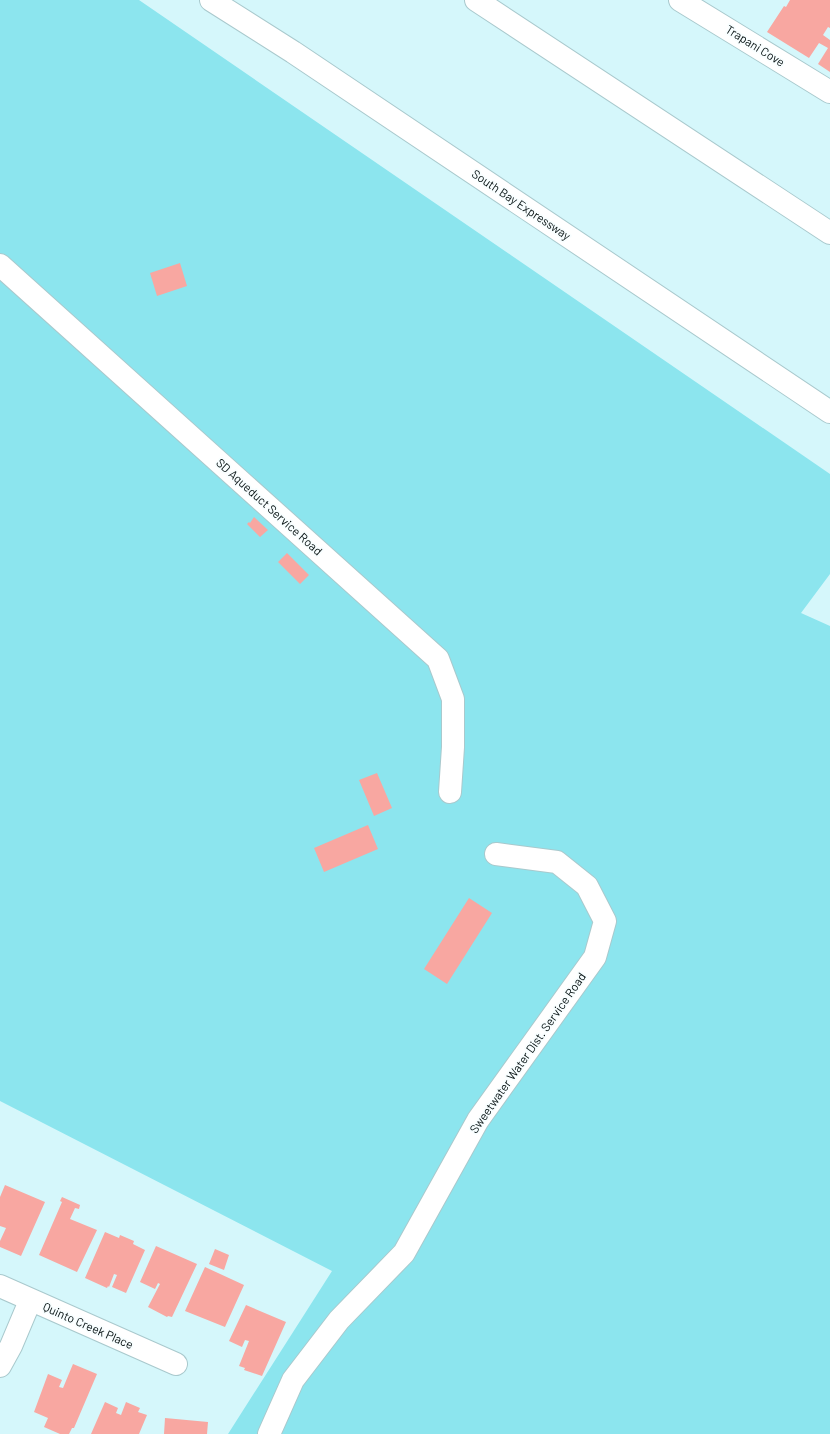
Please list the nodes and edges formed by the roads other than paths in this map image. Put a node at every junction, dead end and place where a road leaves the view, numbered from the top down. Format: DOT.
graph roads {
  1 [pos="212,0"];
  2 [pos="476,0"];
  3 [pos="680,0"];
  4 [pos="830,92"];
  5 [pos="830,233"];
  6 [pos="0,265"];
  7 [pos="830,412"];
  8 [pos="450,792"];
  9 [pos="496,854"];
  10 [pos="0,1286"];
  11 [pos="30,1301"];
  12 [pos="176,1364"];
  13 [pos="0,1366"];
  14 [pos="269,1434"];
  1 -- 7 [label="main road, South Bay Expressway"];
  2 -- 5 [label="main road"];
  3 -- 4 [label="main road, Trapani Cove"];
  6 -- 8 [label="main road, SD Aqueduct Service Road"];
  9 -- 14 [label="main road, Sweetwater Water Dist. Service Road"];
  10 -- 11 [label="main road, Quinto Creek Place"];
  11 -- 12 [label="main road, Quinto Creek Place"];
  11 -- 13 [label="main road"];
}
